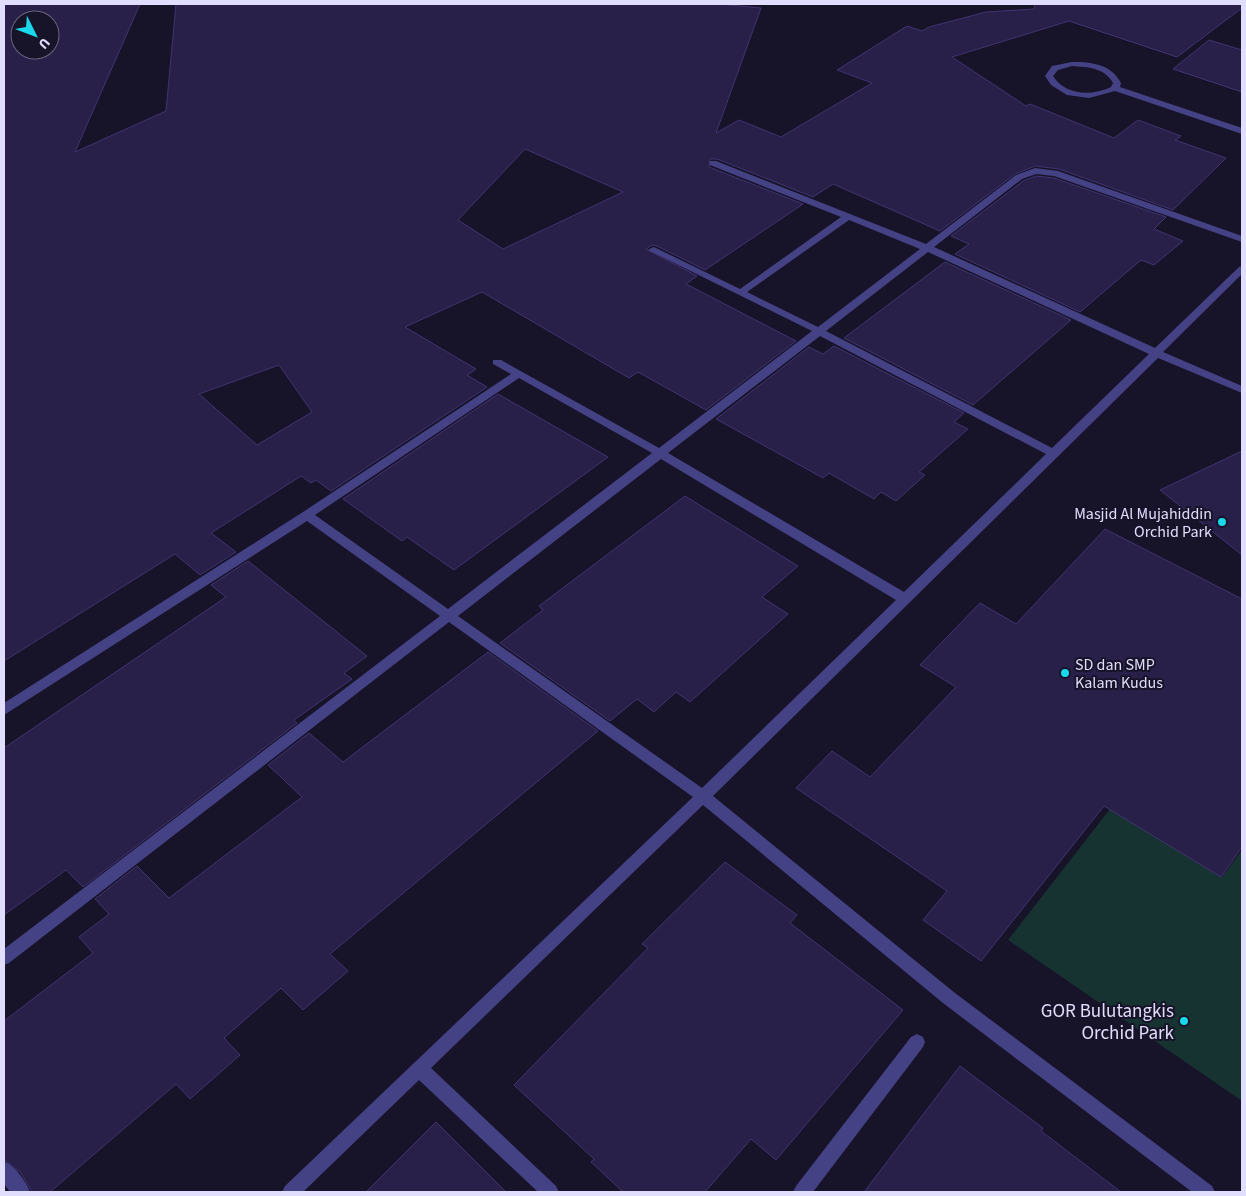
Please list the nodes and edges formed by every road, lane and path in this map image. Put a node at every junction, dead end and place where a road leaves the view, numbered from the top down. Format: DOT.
graph roads {
  1 [pos="1115,88"];
  2 [pos="1242,130"];
  3 [pos="713,163"];
  4 [pos="847,217"];
  5 [pos="1242,239"];
  6 [pos="926,248"];
  7 [pos="652,250"];
  8 [pos="1242,269"];
  9 [pos="740,293"];
  10 [pos="819,331"];
  11 [pos="1156,353"];
  12 [pos="497,362"];
  13 [pos="518,374"];
  14 [pos="1242,390"];
  15 [pos="660,453"];
  16 [pos="1053,454"];
  17 [pos="307,515"];
  18 [pos="905,599"];
  19 [pos="448,615"];
  20 [pos="4,710"];
  21 [pos="703,796"];
  22 [pos="4,958"];
  23 [pos="917,1042"];
  24 [pos="420,1069"];
  25 [pos="4,1170"];
  26 [pos="21,1192"];
  27 [pos="292,1192"];
  28 [pos="550,1192"];
  29 [pos="802,1192"];
  30 [pos="1206,1192"];
  1 -- 1 [label="street"];
  1 -- 2 [label="street"];
  3 -- 4 [label="street"];
  4 -- 6 [label="street"];
  4 -- 9 [label="street"];
  5 -- 6 [label="street"];
  6 -- 10 [label="street"];
  6 -- 11 [label="street"];
  7 -- 9 [label="street"];
  8 -- 11 [label="street"];
  9 -- 10 [label="street"];
  10 -- 15 [label="street"];
  10 -- 16 [label="street"];
  11 -- 14 [label="street"];
  11 -- 16 [label="street"];
  12 -- 13 [label="street"];
  13 -- 15 [label="street"];
  13 -- 17 [label="street"];
  15 -- 18 [label="street"];
  15 -- 19 [label="street"];
  16 -- 18 [label="street"];
  17 -- 19 [label="street"];
  17 -- 20 [label="street"];
  18 -- 21 [label="street"];
  19 -- 21 [label="street"];
  19 -- 22 [label="street"];
  21 -- 24 [label="street"];
  21 -- 30 [label="street"];
  23 -- 29 [label="street"];
  24 -- 27 [label="street"];
  24 -- 28 [label="street"];
  25 -- 26 [label="street"];
}
